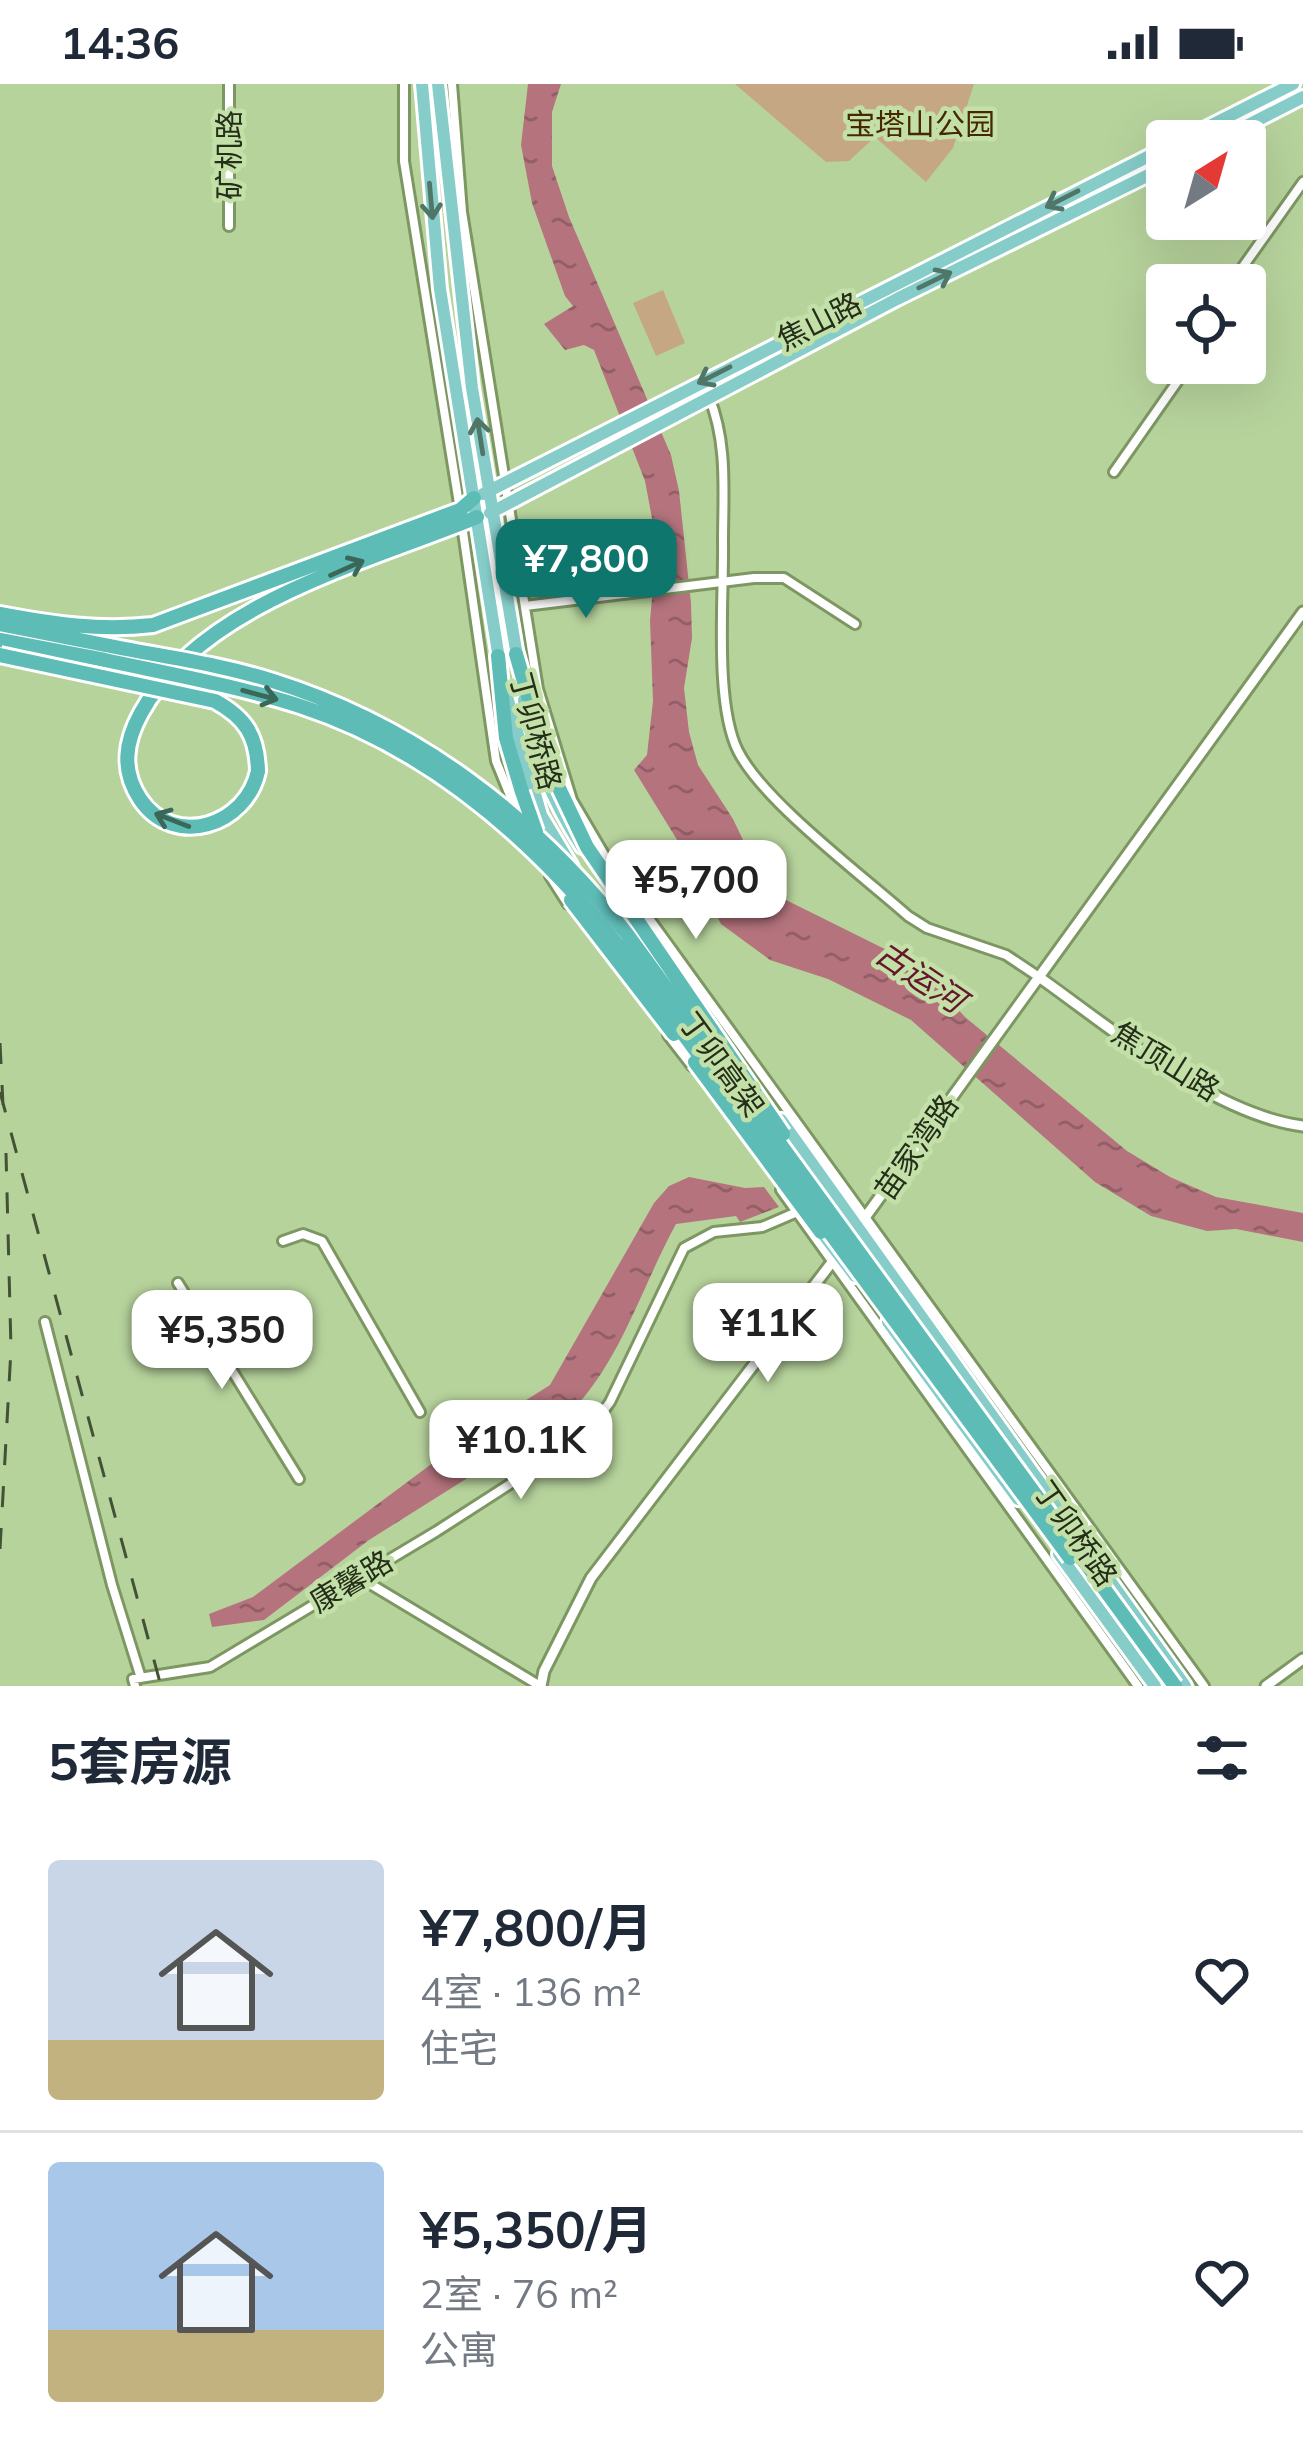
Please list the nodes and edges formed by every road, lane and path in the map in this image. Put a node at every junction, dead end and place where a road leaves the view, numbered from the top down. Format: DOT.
graph roads {
  1 [pos="229,84"];
  2 [pos="404,84"];
  3 [pos="422,84"];
  4 [pos="438,84"];
  5 [pos="452,84"];
  6 [pos="1293,84"];
  7 [pos="1303,97"];
  8 [pos="1222,120"];
  9 [pos="1258,120"];
  10 [pos="1146,158"];
  11 [pos="1146,177"];
  12 [pos="1303,182"];
  13 [pos="229,226"];
  14 [pos="1245,264"];
  15 [pos="1176,384"];
  16 [pos="709,398"];
  17 [pos="1114,472"];
  18 [pos="504,484"];
  19 [pos="481,495"];
  20 [pos="507,505"];
  21 [pos="485,515"];
  22 [pos="461,517"];
  23 [pos="724,583"];
  24 [pos="524,606"];
  25 [pos="1303,612"];
  26 [pos="0,614"];
  27 [pos="0,624"];
  28 [pos="855,625"];
  29 [pos="0,640"];
  30 [pos="107,653"];
  31 [pos="516,654"];
  32 [pos="0,655"];
  33 [pos="498,656"];
  34 [pos="622,939"];
  35 [pos="1039,977"];
  36 [pos="1303,1126"];
  37 [pos="808,1181"];
  38 [pos="797,1212"];
  39 [pos="861,1224"];
  40 [pos="283,1241"];
  41 [pos="835,1260"];
  42 [pos="858,1272"];
  43 [pos="178,1282"];
  44 [pos="44,1322"];
  45 [pos="420,1412"];
  46 [pos="299,1479"];
  47 [pos="357,1576"];
  48 [pos="1303,1659"];
  49 [pos="138,1682"];
  50 [pos="540,1686"];
  51 [pos="1138,1686"];
  52 [pos="1156,1686"];
  53 [pos="1171,1686"];
  54 [pos="1185,1686"];
  55 [pos="1204,1686"];
  56 [pos="1266,1686"];
  1 -- 13 [label="street, 矿机路"];
  2 -- 22 [label="street"];
  3 -- 19 [label="main road, 丁卯桥路, one-way"];
  19 -- 4 [label="main road, 丁卯桥路, one-way"];
  5 -- 18 [label="street"];
  6 -- 8 [label="main road"];
  7 -- 9 [label="main road"];
  10 -- 18 [label="main road, 焦山路, one-way"];
  16 -- 11 [label="main road, 焦山路, one-way"];
  12 -- 14 [label="street"];
  15 -- 17 [label="street"];
  16 -- 20 [label="main road, 焦山路"];
  16 -- 23 [label="street"];
  18 -- 19 [label="main road, 焦山路"];
  18 -- 20 [label="street"];
  19 -- 21 [label="main road, 丁卯桥路"];
  19 -- 22 [label="highway"];
  20 -- 21 [label="main road, 焦山路"];
  20 -- 24 [label="street"];
  21 -- 22 [label="highway"];
  21 -- 31 [label="main road, 丁卯桥路"];
  21 -- 33 [label="main road, 丁卯桥路"];
  22 -- 26 [label="highway"];
  32 -- 22 [label="highway, one-way, bridge"];
  22 -- 38 [label="street"];
  23 -- 24 [label="street"];
  23 -- 28 [label="street"];
  23 -- 35 [label="street"];
  24 -- 39 [label="street"];
  25 -- 35 [label="street, 苗家湾路"];
  27 -- 30 [label="highway"];
  29 -- 30 [label="highway"];
  30 -- 34 [label="highway, 丁卯高架, bridge"];
  31 -- 37 [label="highway, bridge"];
  31 -- 39 [label="main road, 丁卯桥路"];
  33 -- 41 [label="main road, 丁卯桥路"];
  33 -- 42 [label="highway, bridge"];
  34 -- 37 [label="highway, 丁卯高架, bridge"];
  34 -- 42 [label="highway, 丁卯高架, bridge"];
  35 -- 36 [label="street, 焦顶山路"];
  35 -- 39 [label="street, 苗家湾路"];
  37 -- 53 [label="highway, 丁卯高架, bridge"];
  38 -- 41 [label="street"];
  38 -- 47 [label="street, 康馨路"];
  39 -- 41 [label="street, 苗家湾路"];
  39 -- 54 [label="main road, 丁卯桥路"];
  39 -- 55 [label="street"];
  40 -- 45 [label="street"];
  41 -- 50 [label="street, 苗家湾路"];
  41 -- 51 [label="street"];
  41 -- 52 [label="main road, 丁卯桥路"];
  42 -- 53 [label="highway, 丁卯高架, bridge"];
  43 -- 46 [label="street"];
  44 -- 49 [label="street"];
  47 -- 49 [label="street, 康馨路"];
  47 -- 50 [label="street"];
  48 -- 56 [label="street"];
}
